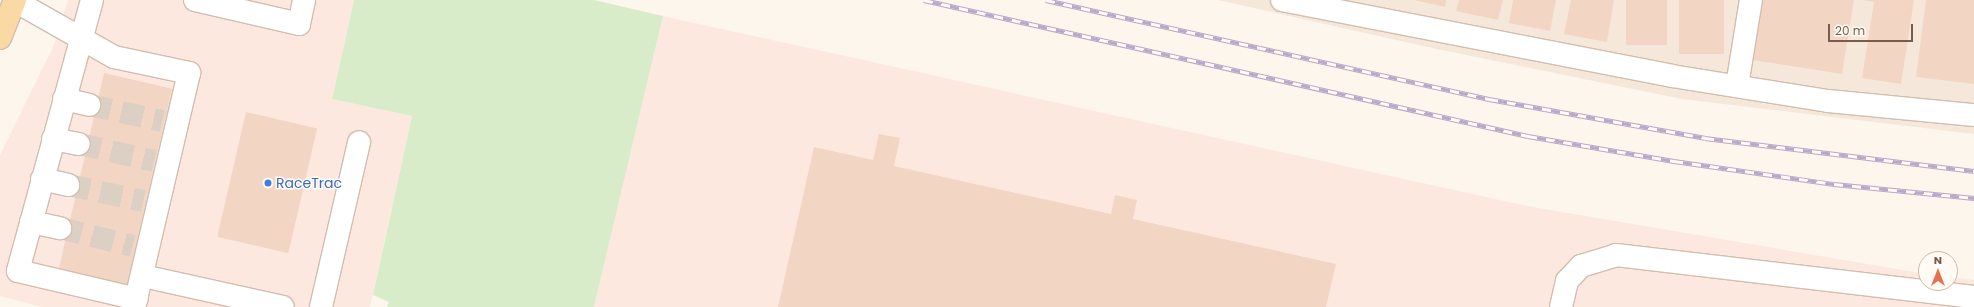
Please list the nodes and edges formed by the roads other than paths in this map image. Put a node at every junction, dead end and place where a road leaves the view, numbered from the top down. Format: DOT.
graph roads {
  1 [pos="15,0"];
  2 [pos="92,0"];
  3 [pos="195,0"];
  4 [pos="304,0"];
  5 [pos="1282,0"];
  6 [pos="1751,0"];
  7 [pos="0,38"];
  8 [pos="80,39"];
  9 [pos="1737,86"];
  10 [pos="64,99"];
  11 [pos="89,105"];
  12 [pos="1974,115"];
  13 [pos="53,139"];
  14 [pos="359,142"];
  15 [pos="79,144"];
  16 [pos="42,179"];
  17 [pos="68,185"];
  18 [pos="31,222"];
  19 [pos="60,228"];
  20 [pos="143,276"];
  21 [pos="1974,297"];
  22 [pos="135,303"];
  23 [pos="283,307"];
  24 [pos="321,307"];
  25 [pos="1561,307"];
  1 -- 7 [label="main road"];
  1 -- 8 [label="lane"];
  2 -- 8 [label="lane"];
  3 -- 4 [label="lane"];
  5 -- 9 [label="lane"];
  6 -- 9 [label="lane"];
  8 -- 10 [label="lane"];
  8 -- 20 [label="lane"];
  9 -- 12 [label="lane"];
  10 -- 11 [label="lane"];
  10 -- 13 [label="lane"];
  13 -- 15 [label="lane"];
  13 -- 16 [label="lane"];
  14 -- 24 [label="lane"];
  16 -- 17 [label="lane"];
  16 -- 18 [label="lane"];
  18 -- 19 [label="lane"];
  18 -- 22 [label="lane"];
  20 -- 22 [label="lane"];
  20 -- 23 [label="lane"];
  21 -- 25 [label="lane"];
}
